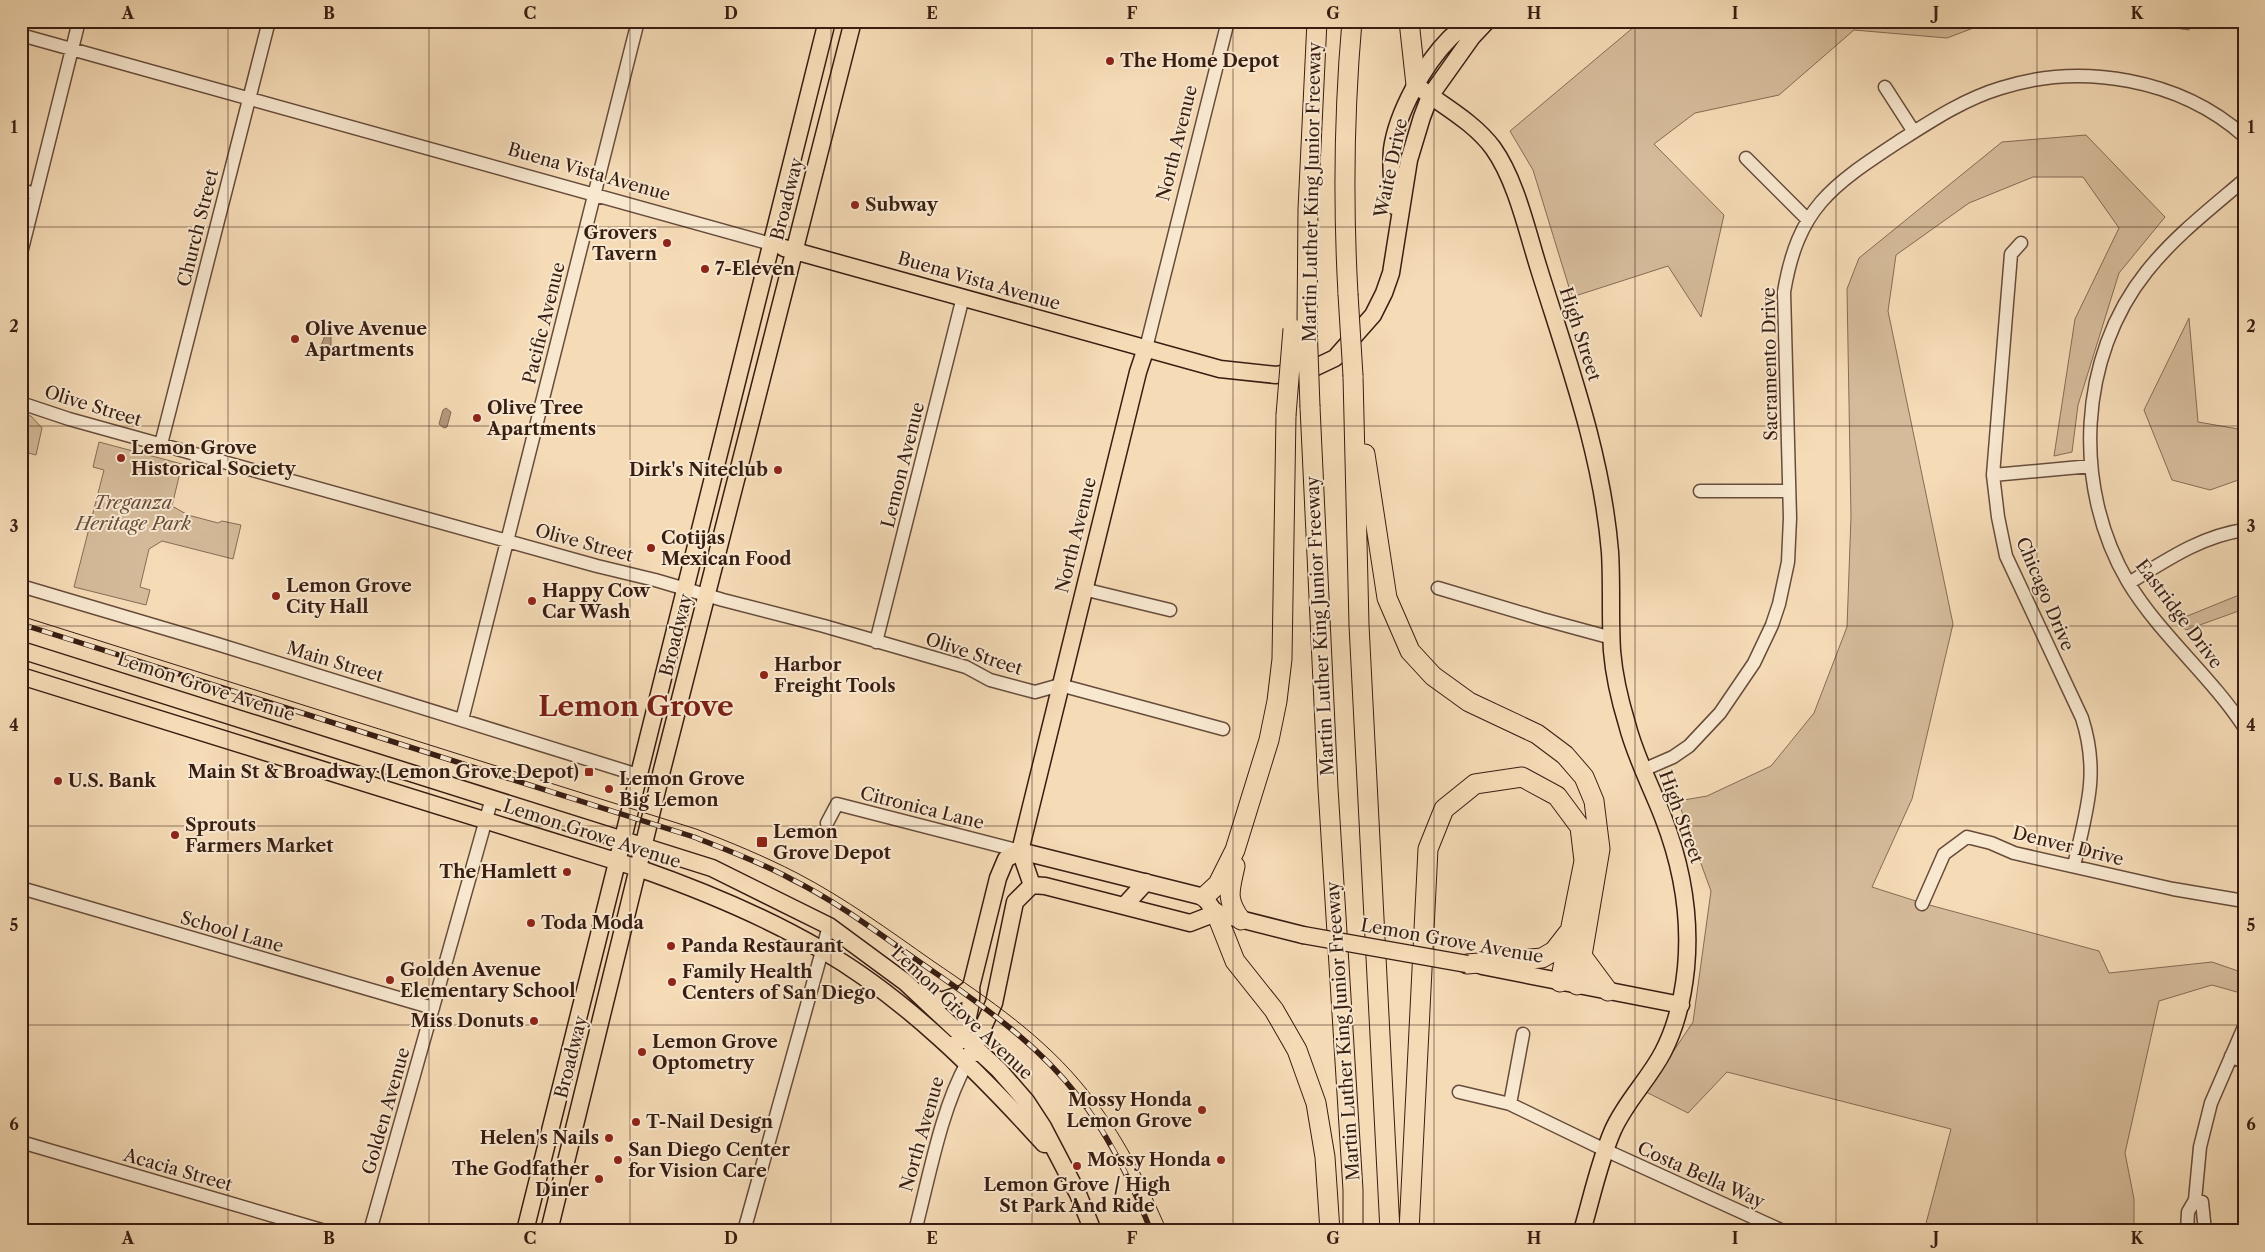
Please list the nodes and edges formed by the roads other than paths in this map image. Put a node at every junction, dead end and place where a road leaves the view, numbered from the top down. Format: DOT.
graph roads {
  1 [pos="79,21"];
  2 [pos="269,21"];
  3 [pos="638,21"];
  4 [pos="827,21"];
  5 [pos="853,21"];
  6 [pos="1228,21"];
  7 [pos="1317,21"];
  8 [pos="1352,21"];
  9 [pos="1409,21"];
  10 [pos="1470,21"];
  11 [pos="1487,21"];
  12 [pos="21,35"];
  13 [pos="72,49"];
  14 [pos="1885,87"];
  15 [pos="1423,90"];
  16 [pos="250,99"];
  17 [pos="1914,132"];
  18 [pos="2244,136"];
  19 [pos="1746,158"];
  20 [pos="2244,180"];
  21 [pos="21,190"];
  22 [pos="35,194"];
  23 [pos="594,195"];
  24 [pos="1807,219"];
  25 [pos="2020,243"];
  26 [pos="772,244"];
  27 [pos="795,251"];
  28 [pos="21,253"];
  29 [pos="964,298"];
  30 [pos="1300,326"];
  31 [pos="1146,348"];
  32 [pos="1353,376"];
  33 [pos="21,403"];
  34 [pos="160,444"];
  35 [pos="2091,466"];
  36 [pos="1993,475"];
  37 [pos="1700,491"];
  38 [pos="1790,491"];
  39 [pos="2244,530"];
  40 [pos="508,540"];
  41 [pos="2129,582"];
  42 [pos="21,586"];
  43 [pos="1438,588"];
  44 [pos="685,589"];
  45 [pos="1083,589"];
  46 [pos="706,595"];
  47 [pos="1170,610"];
  48 [pos="1612,638"];
  49 [pos="876,642"];
  50 [pos="21,650"];
  51 [pos="21,676"];
  52 [pos="1060,685"];
  53 [pos="462,720"];
  54 [pos="2244,727"];
  55 [pos="1223,729"];
  56 [pos="1643,770"];
  57 [pos="638,775"];
  58 [pos="492,798"];
  59 [pos="486,820"];
  60 [pos="827,823"];
  61 [pos="622,840"];
  62 [pos="643,847"];
  63 [pos="1235,850"];
  64 [pos="1020,851"];
  65 [pos="617,862"];
  66 [pos="2074,866"];
  67 [pos="638,868"];
  68 [pos="1146,882"];
  69 [pos="1032,885"];
  70 [pos="21,888"];
  71 [pos="1204,897"];
  72 [pos="2244,901"];
  73 [pos="1922,904"];
  74 [pos="1124,906"];
  75 [pos="1216,913"];
  76 [pos="1241,920"];
  77 [pos="828,926"];
  78 [pos="1570,930"];
  79 [pos="822,950"];
  80 [pos="1582,956"];
  81 [pos="1467,964"];
  82 [pos="905,982"];
  83 [pos="1568,983"];
  84 [pos="971,987"];
  85 [pos="1608,991"];
  86 [pos="1681,1006"];
  87 [pos="433,1008"];
  88 [pos="2244,1027"];
  89 [pos="1523,1034"];
  90 [pos="957,1042"];
  91 [pos="974,1048"];
  92 [pos="2231,1056"];
  93 [pos="967,1062"];
  94 [pos="2244,1062"];
  95 [pos="1459,1092"];
  96 [pos="1510,1104"];
  97 [pos="21,1142"];
  98 [pos="1605,1150"];
  99 [pos="1059,1160"];
  100 [pos="2194,1200"];
  101 [pos="325,1231"];
  102 [pos="370,1231"];
  103 [pos="525,1231"];
  104 [pos="549,1231"];
  105 [pos="744,1231"];
  106 [pos="915,1231"];
  107 [pos="1093,1231"];
  108 [pos="1330,1231"];
  109 [pos="1353,1231"];
  110 [pos="1390,1231"];
  111 [pos="1410,1231"];
  112 [pos="1582,1231"];
  113 [pos="1784,1231"];
  114 [pos="2187,1231"];
  115 [pos="2205,1231"];
  1 -- 13 [label="street"];
  2 -- 16 [label="street, Church Street"];
  3 -- 23 [label="street, Pacific Avenue"];
  4 -- 26 [label="main road, Broadway"];
  5 -- 27 [label="main road, Broadway"];
  6 -- 31 [label="street, North Avenue"];
  7 -- 30 [label="highway, Martin Luther King Junior Freeway"];
  8 -- 32 [label="highway, Martin Luther King Junior Freeway, bridge"];
  9 -- 15 [label="highway"];
  10 -- 15 [label="main road, Waite Drive"];
  11 -- 15 [label="main road, Waite Drive"];
  12 -- 13 [label="street, Buena Vista Avenue"];
  13 -- 16 [label="street, Buena Vista Avenue"];
  13 -- 22 [label="street"];
  14 -- 17 [label="street"];
  15 -- 31 [label="main road, Waite Drive"];
  15 -- 48 [label="main road, High Street"];
  16 -- 23 [label="street, Buena Vista Avenue"];
  16 -- 34 [label="street, Church Street"];
  17 -- 18 [label="street, Sacramento Drive"];
  17 -- 24 [label="street, Sacramento Drive"];
  19 -- 24 [label="street"];
  20 -- 35 [label="street, Eastridge Drive"];
  21 -- 22 [label="street"];
  22 -- 28 [label="street"];
  23 -- 26 [label="street, Buena Vista Avenue"];
  23 -- 40 [label="street, Pacific Avenue"];
  24 -- 38 [label="street, Sacramento Drive"];
  25 -- 36 [label="street, Chicago Drive"];
  26 -- 27 [label="main road, Buena Vista Avenue"];
  26 -- 44 [label="main road, Broadway"];
  27 -- 29 [label="main road, Buena Vista Avenue"];
  27 -- 46 [label="main road, Broadway"];
  29 -- 31 [label="main road, Buena Vista Avenue"];
  29 -- 49 [label="street, Lemon Avenue"];
  30 -- 63 [label="highway, bridge"];
  30 -- 109 [label="highway, Martin Luther King Junior Freeway, bridge"];
  31 -- 45 [label="main road, North Avenue"];
  32 -- 80 [label="highway"];
  32 -- 110 [label="highway, Martin Luther King Junior Freeway"];
  33 -- 34 [label="street, Olive Street"];
  34 -- 40 [label="street, Olive Street"];
  35 -- 36 [label="street"];
  35 -- 41 [label="street, Eastridge Drive"];
  36 -- 66 [label="street, Chicago Drive"];
  37 -- 38 [label="street"];
  38 -- 56 [label="street, Sacramento Drive"];
  39 -- 41 [label="street"];
  40 -- 44 [label="street, Olive Street"];
  40 -- 53 [label="street, Pacific Avenue"];
  41 -- 54 [label="street, Eastridge Drive"];
  42 -- 53 [label="street, Main Street"];
  43 -- 48 [label="street"];
  44 -- 46 [label="street, Olive Street"];
  44 -- 57 [label="main road, Broadway"];
  45 -- 47 [label="street"];
  45 -- 52 [label="main road, North Avenue"];
  46 -- 49 [label="street, Olive Street"];
  46 -- 62 [label="main road, Broadway"];
  48 -- 56 [label="main road, High Street"];
  49 -- 52 [label="street, Olive Street"];
  50 -- 58 [label="main road, Lemon Grove Avenue"];
  51 -- 59 [label="main road, Lemon Grove Avenue"];
  52 -- 55 [label="street"];
  52 -- 64 [label="main road, North Avenue"];
  53 -- 57 [label="street, Main Street"];
  56 -- 86 [label="main road, High Street"];
  57 -- 61 [label="main road, Broadway"];
  58 -- 59 [label="street, Golden Avenue"];
  58 -- 61 [label="main road, Lemon Grove Avenue"];
  59 -- 65 [label="main road, Lemon Grove Avenue"];
  59 -- 87 [label="street, Golden Avenue"];
  60 -- 64 [label="street, Citronica Lane"];
  61 -- 62 [label="main road, Lemon Grove Avenue"];
  61 -- 65 [label="main road, Broadway"];
  62 -- 67 [label="main road, Broadway"];
  62 -- 77 [label="main road, Lemon Grove Avenue"];
  63 -- 71 [label="highway"];
  63 -- 76 [label="highway"];
  64 -- 68 [label="main road"];
  64 -- 69 [label="main road"];
  64 -- 84 [label="main road"];
  65 -- 67 [label="main road, Lemon Grove Avenue"];
  65 -- 103 [label="main road, Broadway"];
  66 -- 72 [label="street, Denver Drive"];
  66 -- 73 [label="street, Denver Drive"];
  67 -- 79 [label="main road, Lemon Grove Avenue"];
  67 -- 104 [label="main road, Broadway"];
  68 -- 71 [label="main road"];
  68 -- 74 [label="main road"];
  69 -- 74 [label="main road"];
  69 -- 91 [label="main road, North Avenue"];
  70 -- 87 [label="street, School Lane"];
  71 -- 75 [label="main road"];
  74 -- 75 [label="main road"];
  75 -- 76 [label="main road, Lemon Grove Avenue"];
  75 -- 108 [label="highway"];
  76 -- 81 [label="main road, Lemon Grove Avenue, bridge"];
  77 -- 79 [label="street"];
  77 -- 82 [label="main road, Lemon Grove Avenue"];
  78 -- 81 [label="highway"];
  78 -- 83 [label="highway"];
  78 -- 111 [label="highway"];
  79 -- 90 [label="main road, Lemon Grove Avenue"];
  79 -- 105 [label="street"];
  80 -- 83 [label="highway"];
  80 -- 85 [label="highway"];
  81 -- 83 [label="main road, Lemon Grove Avenue"];
  82 -- 84 [label="main road"];
  82 -- 90 [label="main road, Lemon Grove Avenue"];
  83 -- 85 [label="main road, Lemon Grove Avenue"];
  84 -- 90 [label="main road"];
  85 -- 86 [label="main road, Lemon Grove Avenue"];
  86 -- 98 [label="main road, High Street"];
  87 -- 102 [label="street, Golden Avenue"];
  88 -- 92 [label="street"];
  89 -- 96 [label="street"];
  90 -- 91 [label="main road, Lemon Grove Avenue"];
  90 -- 93 [label="main road, Lemon Grove Avenue"];
  91 -- 93 [label="main road, North Avenue"];
  91 -- 99 [label="main road, Lemon Grove Avenue"];
  92 -- 94 [label="street"];
  92 -- 100 [label="street"];
  93 -- 99 [label="main road, Lemon Grove Avenue"];
  93 -- 106 [label="street, North Avenue"];
  95 -- 96 [label="street, Costa Bella Way"];
  96 -- 98 [label="street, Costa Bella Way"];
  97 -- 101 [label="street, Acacia Street"];
  98 -- 112 [label="main road, High Street"];
  98 -- 113 [label="street, Costa Bella Way"];
  99 -- 107 [label="main road"];
  100 -- 114 [label="street"];
  100 -- 115 [label="street"];
}
